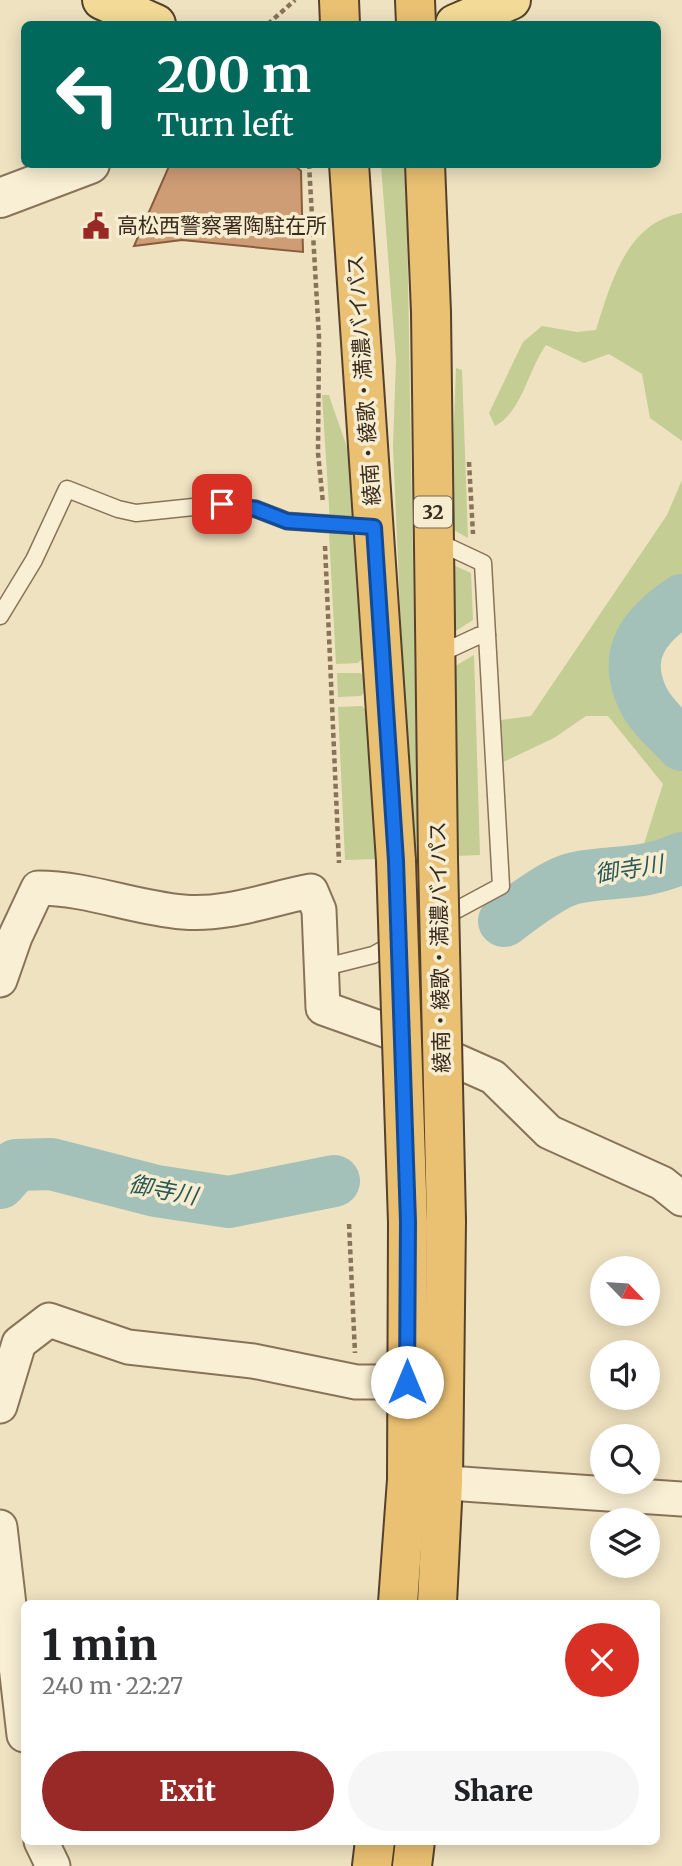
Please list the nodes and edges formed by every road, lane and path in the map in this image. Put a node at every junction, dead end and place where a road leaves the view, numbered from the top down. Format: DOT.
graph roads {
  1 [pos="102,0"];
  2 [pos="295,0"];
  3 [pos="339,0"];
  4 [pos="415,0"];
  5 [pos="511,0"];
  6 [pos="149,21"];
  7 [pos="271,21"];
  8 [pos="340,21"];
  9 [pos="416,21"];
  10 [pos="462,21"];
  11 [pos="79,168"];
  12 [pos="349,168"];
  13 [pos="425,168"];
  14 [pos="0,198"];
  15 [pos="469,449"];
  16 [pos="374,527"];
  17 [pos="433,540"];
  18 [pos="474,558"];
  19 [pos="0,616"];
  20 [pos="487,635"];
  21 [pos="435,656"];
  22 [pos="321,968"];
  23 [pos="0,980"];
  24 [pos="682,1199"];
  25 [pos="349,1224"];
  26 [pos="356,1382"];
  27 [pos="407,1382"];
  28 [pos="0,1406"];
  29 [pos="425,1481"];
  30 [pos="682,1499"];
  31 [pos="0,1527"];
  32 [pos="399,1600"];
  33 [pos="437,1600"];
  34 [pos="21,1709"];
  35 [pos="43,1845"];
  36 [pos="375,1845"];
  37 [pos="415,1845"];
  38 [pos="52,1866"];
  39 [pos="372,1866"];
  40 [pos="412,1866"];
  1 -- 6 [label="main road"];
  2 -- 7 [label="path"];
  3 -- 8 [label="highway"];
  4 -- 9 [label="highway"];
  5 -- 10 [label="main road"];
  11 -- 14 [label="street"];
  12 -- 16 [label="highway, 綾南・綾歌・満濃バイパス / 32"];
  13 -- 17 [label="highway, 綾南・綾歌・満濃バイパス / 32"];
  15 -- 18 [label="path"];
  16 -- 19 [label="lane"];
  16 -- 27 [label="highway, 綾南・綾歌・満濃バイパス / 32, bridge"];
  17 -- 18 [label="lane"];
  17 -- 21 [label="highway, 綾南・綾歌・満濃バイパス / 32"];
  18 -- 20 [label="lane"];
  20 -- 21 [label="lane"];
  20 -- 22 [label="lane"];
  21 -- 29 [label="highway, 綾南・綾歌・満濃バイパス / 32, bridge"];
  22 -- 23 [label="street"];
  22 -- 24 [label="street"];
  25 -- 26 [label="path"];
  26 -- 27 [label="street"];
  26 -- 28 [label="street"];
  27 -- 29 [label="highway, 綾南・綾歌・満濃バイパス / 32"];
  29 -- 30 [label="street"];
  29 -- 32 [label="highway, 綾南・綾歌・満濃バイパス / 32"];
  29 -- 33 [label="highway, 綾南・綾歌・満濃バイパス / 32"];
  31 -- 34 [label="street"];
  35 -- 38 [label="street"];
  36 -- 39 [label="highway"];
  37 -- 40 [label="highway"];
}
